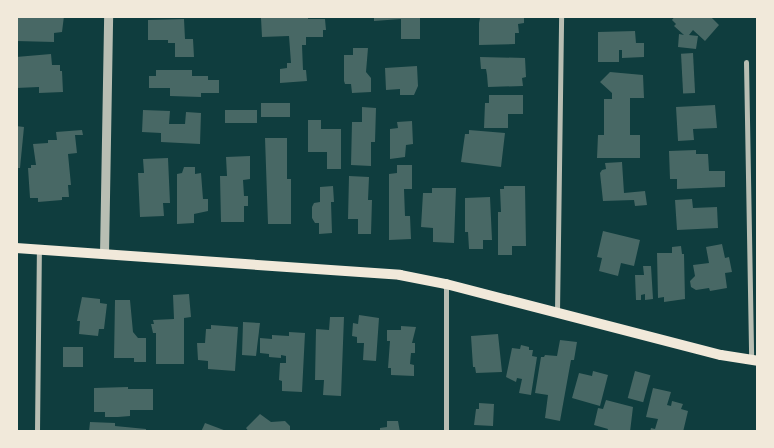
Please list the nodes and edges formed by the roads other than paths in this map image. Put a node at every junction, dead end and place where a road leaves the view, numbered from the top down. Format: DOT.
graph roads {
  1 [pos="108,16"];
  2 [pos="561,16"];
  3 [pos="746,62"];
  4 [pos="16,248"];
  5 [pos="39,249"];
  6 [pos="104,254"];
  7 [pos="446,284"];
  8 [pos="557,313"];
  9 [pos="754,361"];
  10 [pos="37,432"];
  11 [pos="446,432"];
  1 -- 6 [label="street"];
  2 -- 8 [label="street"];
  3 -- 9 [label="street"];
  4 -- 5 [label="main road"];
  5 -- 6 [label="main road"];
  5 -- 10 [label="street"];
  6 -- 7 [label="main road"];
  7 -- 8 [label="main road"];
  7 -- 11 [label="street"];
  8 -- 9 [label="main road"];
}
